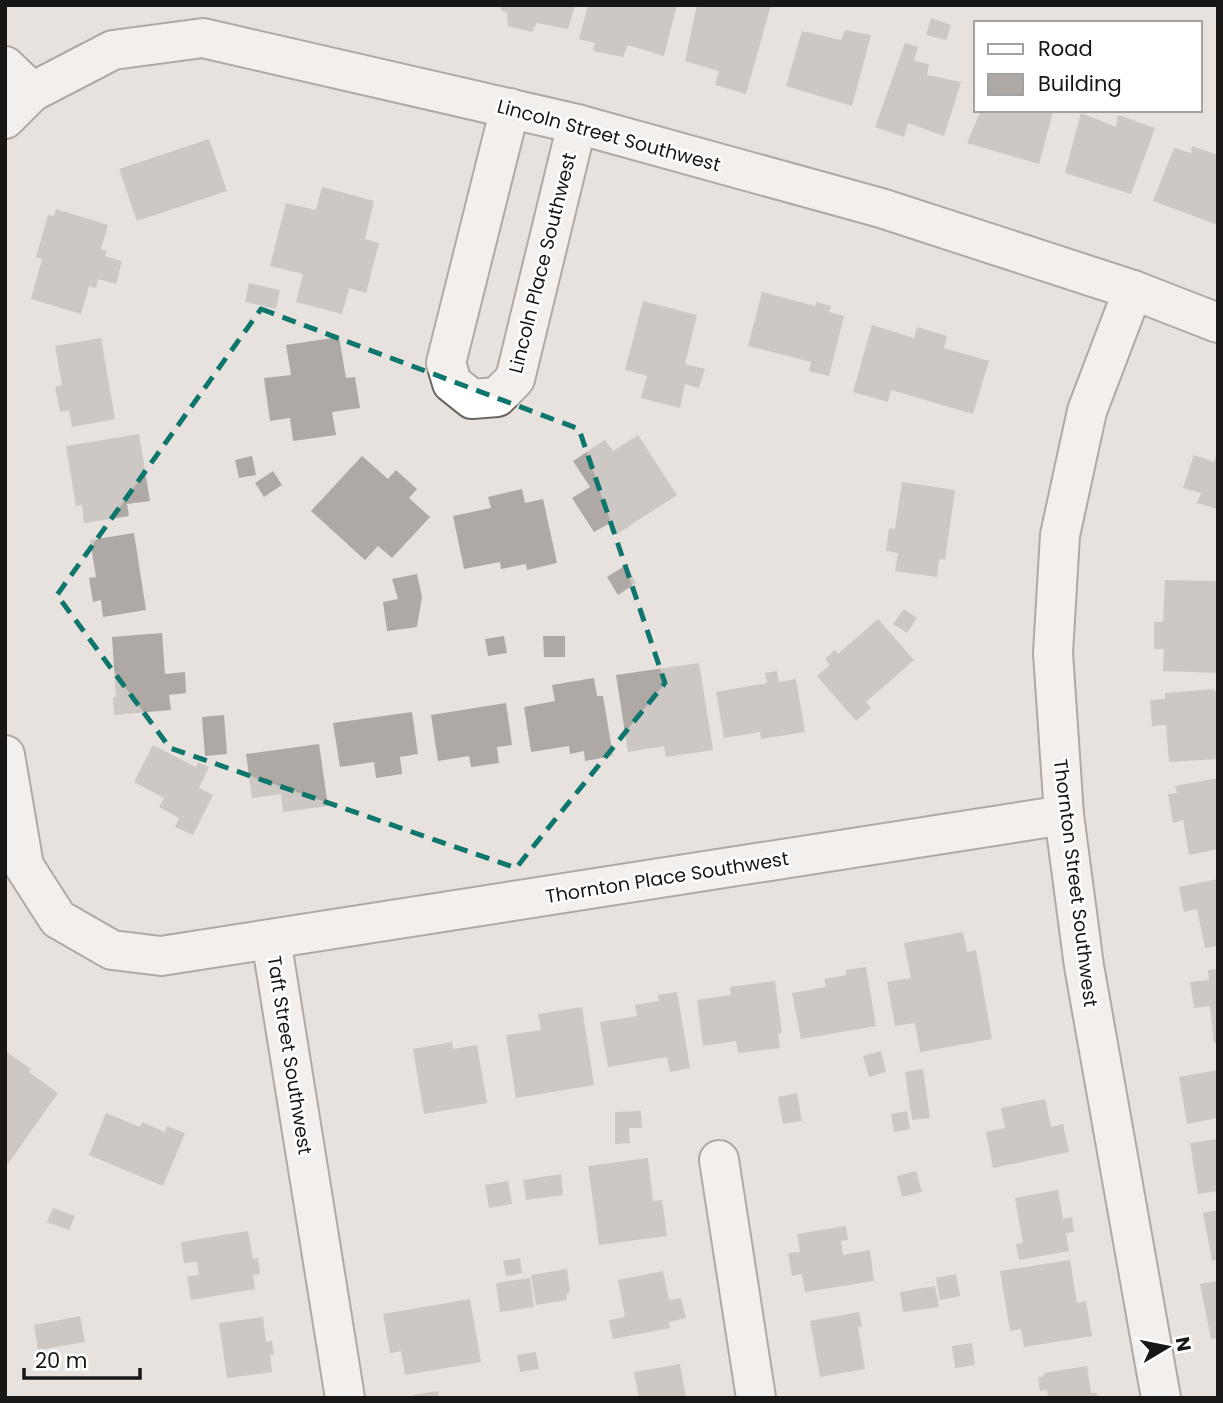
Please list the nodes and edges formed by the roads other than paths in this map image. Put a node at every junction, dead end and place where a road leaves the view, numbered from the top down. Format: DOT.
graph roads {
  1 [pos="5,66"];
  2 [pos="33,92"];
  3 [pos="510,108"];
  4 [pos="5,119"];
  5 [pos="577,124"];
  6 [pos="1133,290"];
  7 [pos="1218,323"];
  8 [pos="5,755"];
  9 [pos="1064,815"];
  10 [pos="271,939"];
  11 [pos="719,1160"];
  12 [pos="345,1398"];
  13 [pos="756,1398"];
  14 [pos="1161,1398"];
  1 -- 2 [label="street"];
  2 -- 3 [label="street, Lincoln Street Southwest"];
  2 -- 4 [label="street, Lincoln Street Southwest"];
  3 -- 5 [label="street, Lincoln Street Southwest"];
  3 -- 5 [label="street, Lincoln Place Southwest"];
  5 -- 6 [label="street, Lincoln Street Southwest"];
  6 -- 7 [label="street, Lincoln Street Southwest"];
  6 -- 9 [label="street, Thornton Street Southwest"];
  8 -- 10 [label="street, Taft Street Southwest"];
  9 -- 10 [label="street, Thornton Place Southwest"];
  9 -- 14 [label="street, Thornton Street Southwest"];
  10 -- 12 [label="street, Taft Street Southwest"];
  11 -- 13 [label="street"];
}
